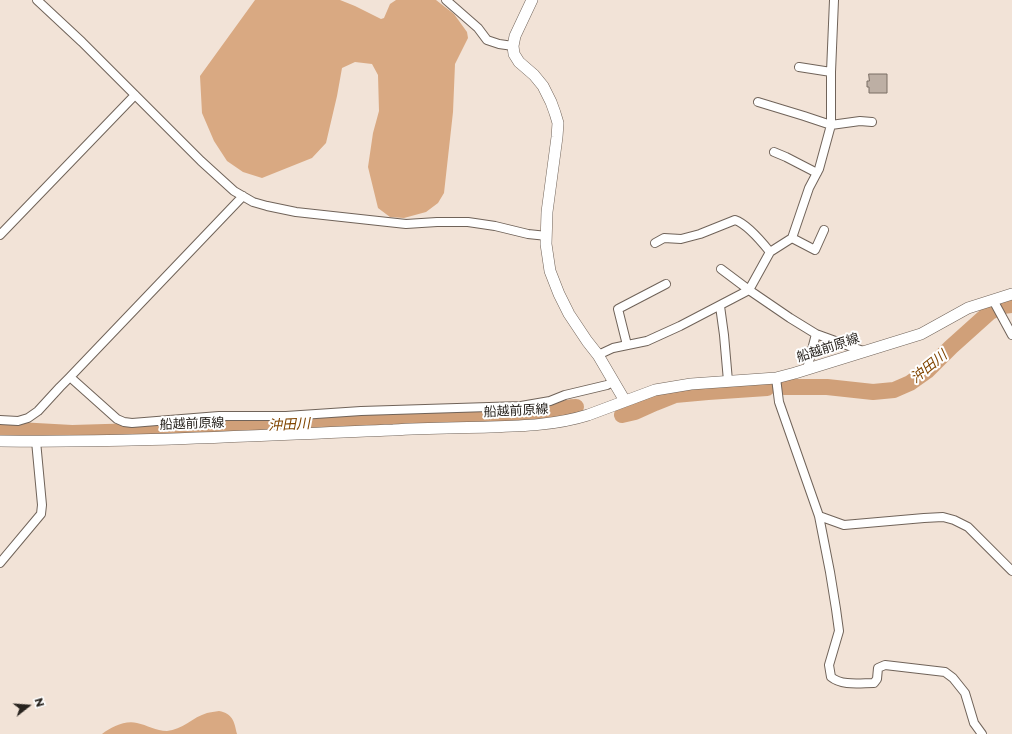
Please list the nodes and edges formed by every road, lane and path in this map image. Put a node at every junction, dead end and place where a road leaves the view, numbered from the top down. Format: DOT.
graph roads {
  1 [pos="37,0"];
  2 [pos="446,0"];
  3 [pos="532,0"];
  4 [pos="834,0"];
  5 [pos="513,46"];
  6 [pos="799,67"];
  7 [pos="831,72"];
  8 [pos="135,95"];
  9 [pos="758,102"];
  10 [pos="871,118"];
  11 [pos="831,125"];
  12 [pos="774,152"];
  13 [pos="817,173"];
  14 [pos="243,196"];
  15 [pos="824,230"];
  16 [pos="0,235"];
  17 [pos="547,236"];
  18 [pos="792,238"];
  19 [pos="655,243"];
  20 [pos="770,252"];
  21 [pos="721,269"];
  22 [pos="666,284"];
  23 [pos="749,290"];
  24 [pos="1012,294"];
  25 [pos="993,300"];
  26 [pos="720,306"];
  27 [pos="816,334"];
  28 [pos="1012,334"];
  29 [pos="627,345"];
  30 [pos="863,351"];
  31 [pos="598,355"];
  32 [pos="807,370"];
  33 [pos="70,377"];
  34 [pos="776,378"];
  35 [pos="728,381"];
  36 [pos="613,382"];
  37 [pos="625,401"];
  38 [pos="0,420"];
  39 [pos="0,441"];
  40 [pos="36,441"];
  41 [pos="819,516"];
  42 [pos="0,563"];
  43 [pos="1012,571"];
  44 [pos="982,734"];
  1 -- 8 [label="street"];
  2 -- 5 [label="street"];
  3 -- 5 [label="main road"];
  4 -- 7 [label="street"];
  5 -- 17 [label="main road"];
  6 -- 7 [label="street"];
  7 -- 11 [label="street"];
  8 -- 14 [label="street"];
  8 -- 16 [label="street"];
  9 -- 11 [label="street"];
  10 -- 11 [label="street"];
  11 -- 13 [label="street"];
  12 -- 13 [label="street"];
  13 -- 18 [label="street"];
  14 -- 17 [label="street"];
  14 -- 33 [label="street"];
  15 -- 18 [label="street"];
  17 -- 31 [label="main road"];
  18 -- 20 [label="street"];
  19 -- 20 [label="street"];
  20 -- 23 [label="street"];
  21 -- 23 [label="street"];
  22 -- 29 [label="street"];
  23 -- 26 [label="street"];
  23 -- 27 [label="street"];
  24 -- 25 [label="main road, 船越前原線"];
  25 -- 28 [label="street"];
  25 -- 30 [label="main road, 船越前原線"];
  26 -- 29 [label="street"];
  26 -- 35 [label="street"];
  27 -- 30 [label="street"];
  27 -- 32 [label="street"];
  29 -- 31 [label="street"];
  30 -- 32 [label="main road, 船越前原線"];
  31 -- 36 [label="main road"];
  32 -- 34 [label="main road, 船越前原線"];
  33 -- 36 [label="street"];
  33 -- 38 [label="street"];
  34 -- 35 [label="main road, 船越前原線"];
  34 -- 41 [label="street"];
  35 -- 37 [label="main road, 船越前原線"];
  36 -- 37 [label="main road"];
  37 -- 40 [label="main road, 船越前原線"];
  39 -- 40 [label="main road, 船越前原線"];
  40 -- 42 [label="street"];
  41 -- 43 [label="street"];
  41 -- 44 [label="street"];
}
